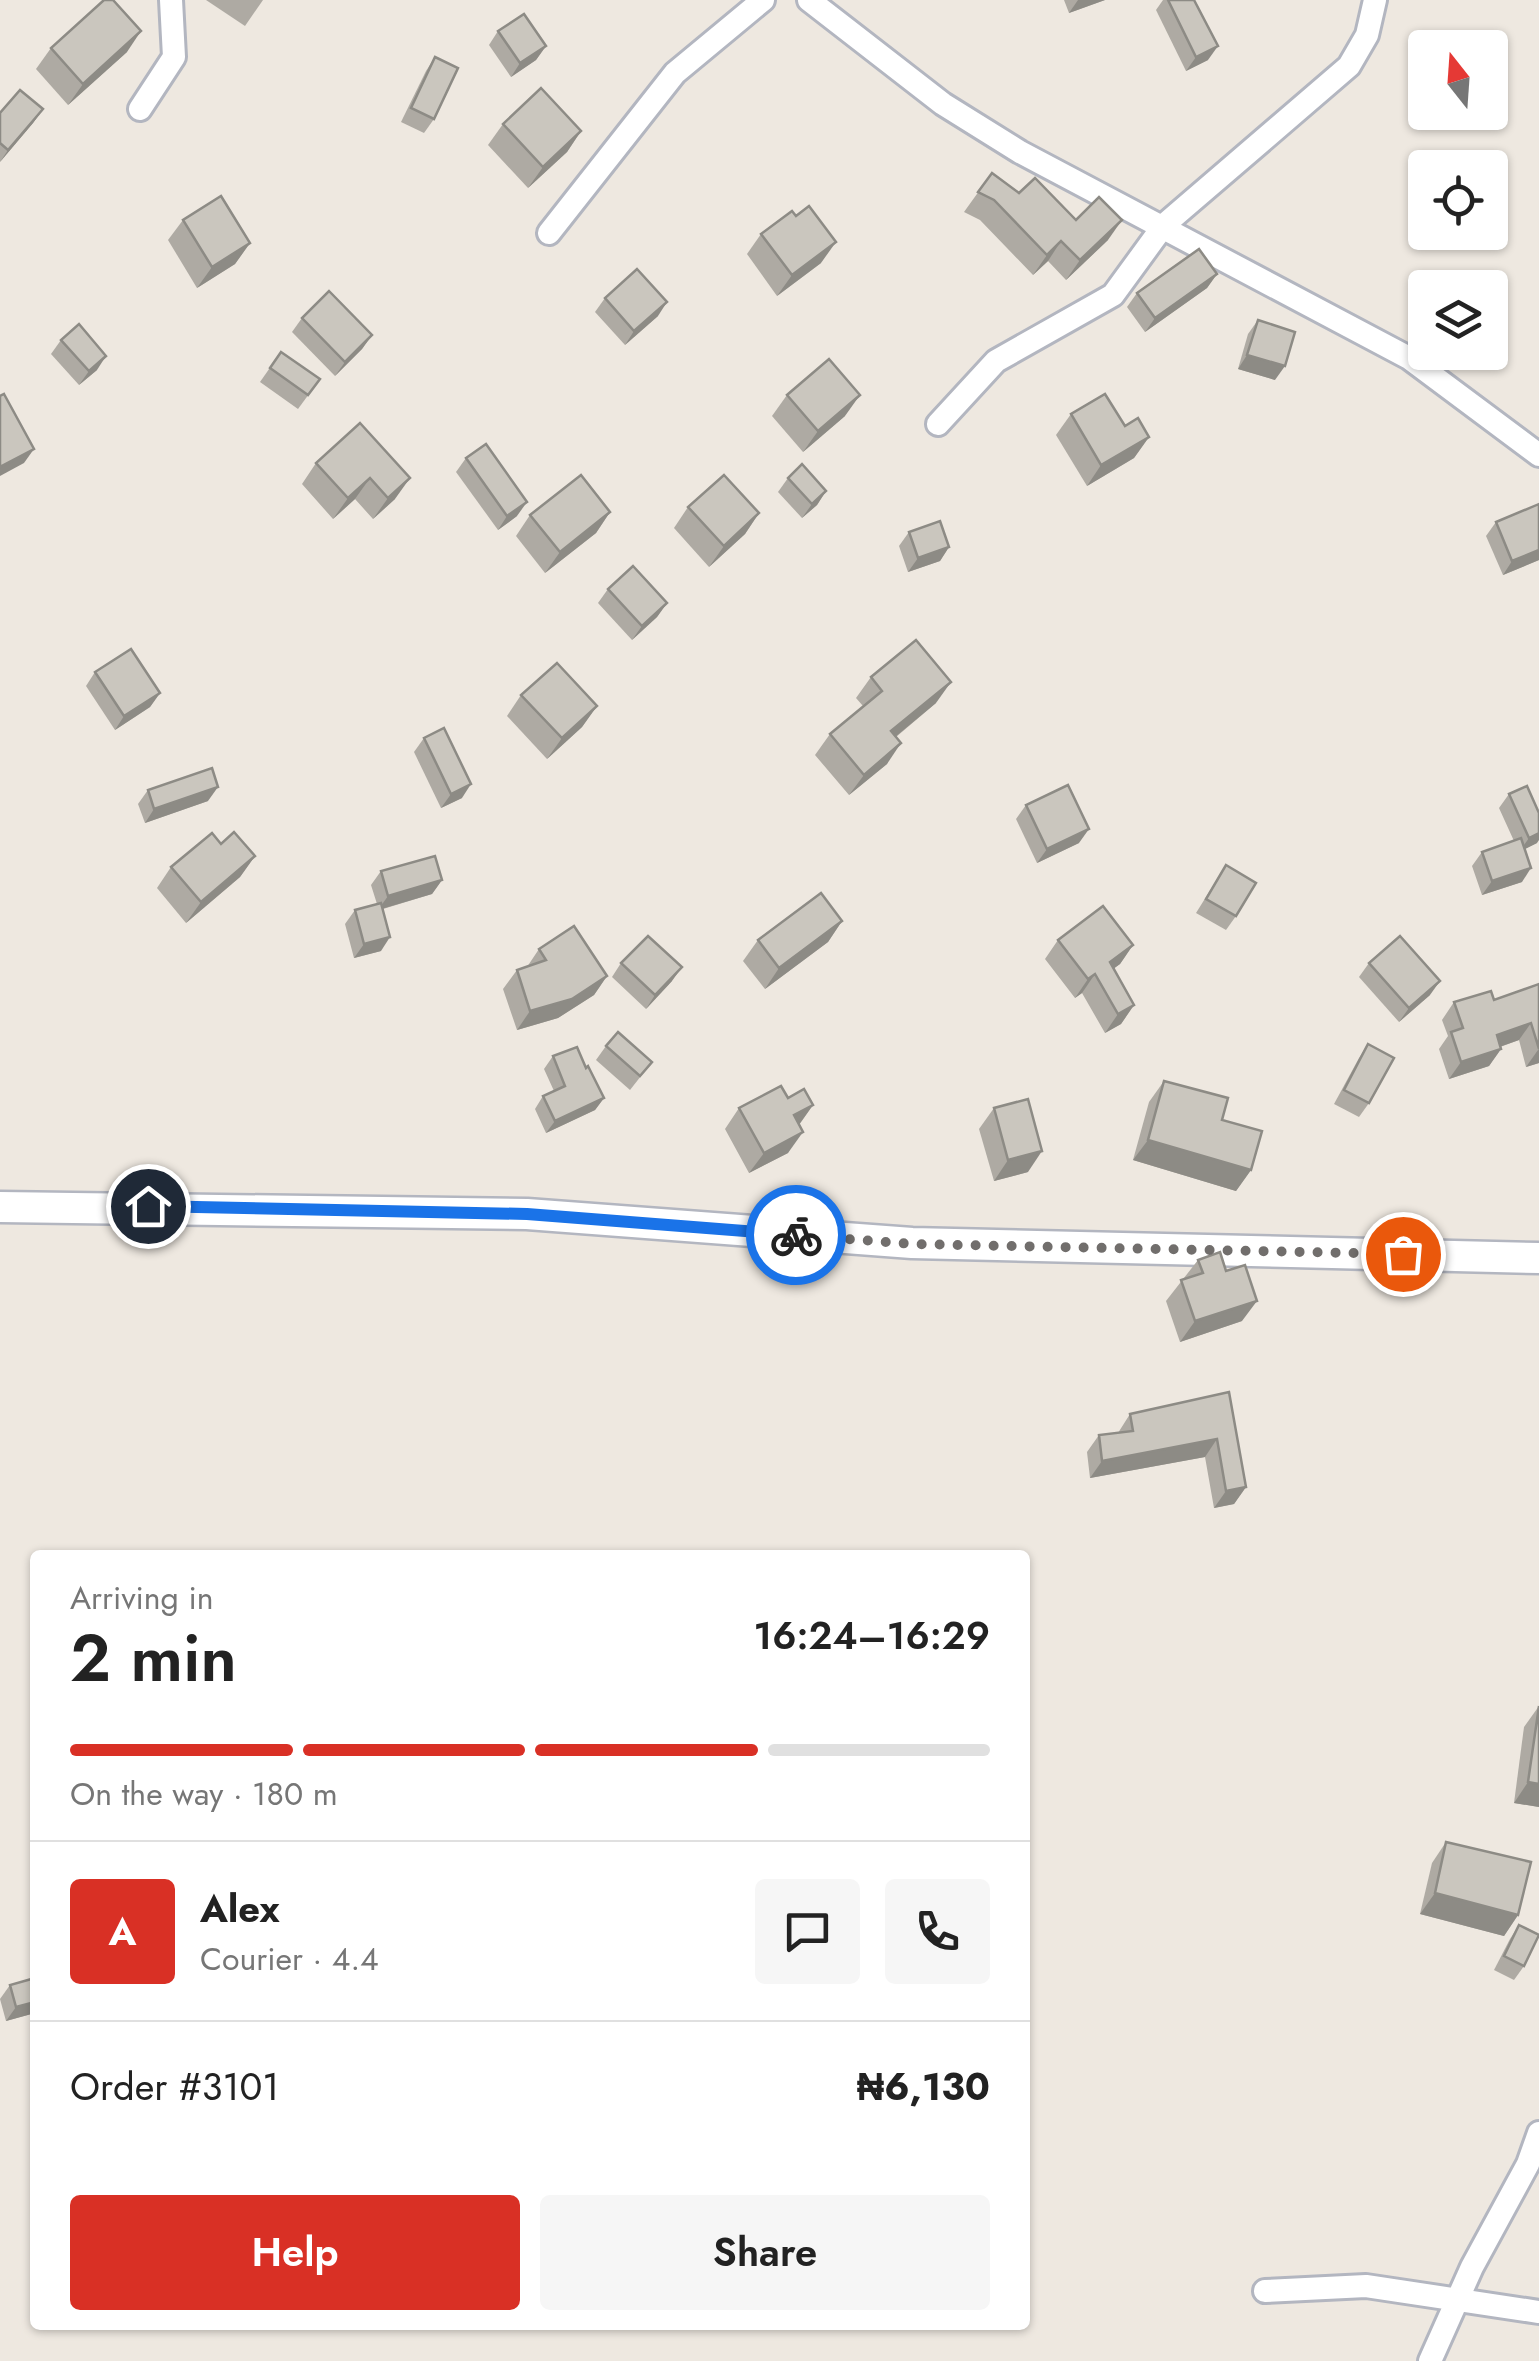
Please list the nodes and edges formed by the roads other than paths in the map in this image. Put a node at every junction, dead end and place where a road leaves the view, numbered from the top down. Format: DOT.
graph roads {
  1 [pos="171,0"];
  2 [pos="763,0"];
  3 [pos="809,0"];
  4 [pos="1374,0"];
  5 [pos="140,109"];
  6 [pos="1164,225"];
  7 [pos="549,233"];
  8 [pos="938,424"];
  9 [pos="1539,455"];
  10 [pos="0,1207"];
  11 [pos="1539,1258"];
  12 [pos="1539,2133"];
  13 [pos="1265,2291"];
  14 [pos="1456,2303"];
  15 [pos="1539,2312"];
  16 [pos="1430,2361"];
  1 -- 5 [label="street"];
  2 -- 7 [label="street"];
  3 -- 6 [label="street"];
  4 -- 6 [label="street"];
  6 -- 8 [label="street"];
  6 -- 9 [label="street"];
  10 -- 11 [label="street"];
  12 -- 14 [label="street"];
  13 -- 14 [label="street"];
  14 -- 15 [label="street"];
  14 -- 16 [label="street"];
}
